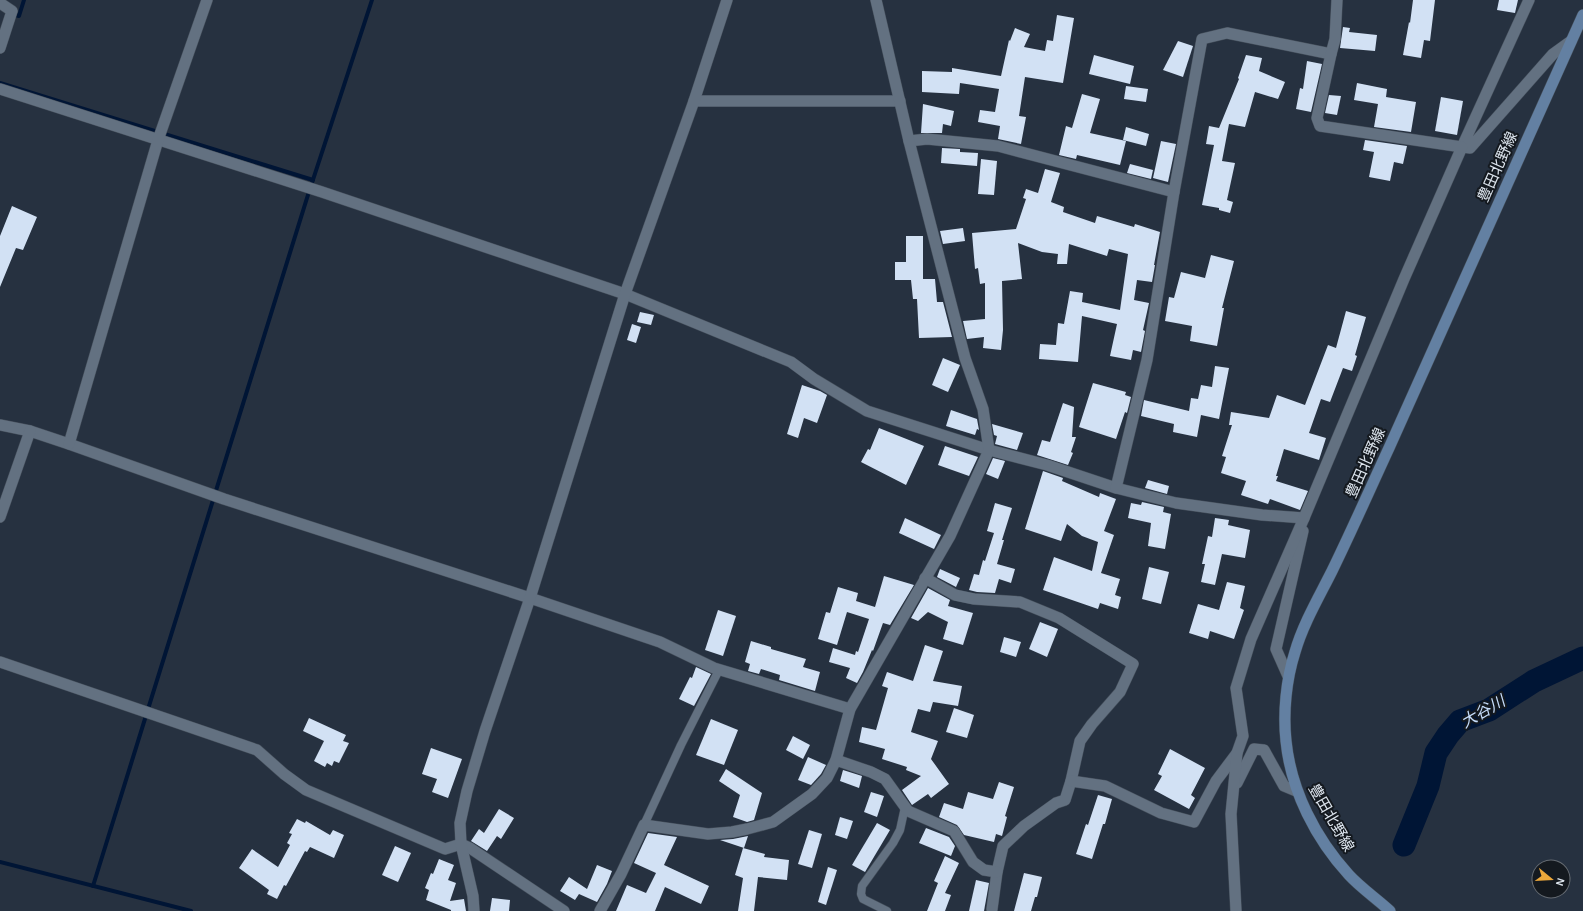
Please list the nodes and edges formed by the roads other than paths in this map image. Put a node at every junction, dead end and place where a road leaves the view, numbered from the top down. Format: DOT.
graph roads {
  1 [pos="207,0"];
  2 [pos="727,0"];
  3 [pos="876,0"];
  4 [pos="1337,0"];
  5 [pos="1529,0"];
  6 [pos="0,3"];
  7 [pos="1583,15"];
  8 [pos="1571,41"];
  9 [pos="0,48"];
  10 [pos="1331,54"];
  11 [pos="0,89"];
  12 [pos="694,101"];
  13 [pos="900,101"];
  14 [pos="158,140"];
  15 [pos="909,141"];
  16 [pos="1462,147"];
  17 [pos="1174,192"];
  18 [pos="625,294"];
  19 [pos="0,425"];
  20 [pos="30,431"];
  21 [pos="69,444"];
  22 [pos="989,450"];
  23 [pos="1116,488"];
  24 [pos="0,517"];
  25 [pos="1304,518"];
  26 [pos="925,578"];
  27 [pos="530,598"];
  28 [pos="0,662"];
  29 [pos="719,670"];
  30 [pos="1288,676"];
  31 [pos="850,709"];
  32 [pos="1237,753"];
  33 [pos="836,760"];
  34 [pos="1071,781"];
  35 [pos="1233,791"];
  36 [pos="1296,791"];
  37 [pos="905,807"];
  38 [pos="644,825"];
  39 [pos="460,844"];
  40 [pos="997,872"];
  41 [pos="992,909"];
  42 [pos="474,911"];
  43 [pos="564,911"];
  44 [pos="600,911"];
  45 [pos="887,911"];
  46 [pos="1236,911"];
  47 [pos="1390,911"];
  1 -- 14 [label="street"];
  2 -- 12 [label="street"];
  3 -- 13 [label="street"];
  4 -- 10 [label="street"];
  5 -- 16 [label="street"];
  6 -- 9 [label="street"];
  7 -- 8 [label="main road, 豊田北野線"];
  8 -- 16 [label="street"];
  8 -- 30 [label="main road, 豊田北野線"];
  10 -- 16 [label="street"];
  10 -- 17 [label="street"];
  11 -- 14 [label="street"];
  12 -- 13 [label="street"];
  12 -- 18 [label="street"];
  13 -- 15 [label="street"];
  14 -- 18 [label="street"];
  14 -- 21 [label="street"];
  15 -- 17 [label="street"];
  15 -- 22 [label="street"];
  16 -- 25 [label="street"];
  17 -- 23 [label="street"];
  18 -- 22 [label="street"];
  18 -- 27 [label="street"];
  19 -- 20 [label="street"];
  20 -- 21 [label="street"];
  20 -- 24 [label="street"];
  21 -- 27 [label="street"];
  22 -- 23 [label="street"];
  22 -- 26 [label="street"];
  23 -- 25 [label="street"];
  25 -- 30 [label="street"];
  25 -- 32 [label="street"];
  26 -- 31 [label="street"];
  26 -- 34 [label="street"];
  27 -- 29 [label="street"];
  27 -- 39 [label="street"];
  28 -- 39 [label="street"];
  29 -- 31 [label="street"];
  29 -- 38 [label="lane"];
  30 -- 36 [label="main road, 豊田北野線"];
  31 -- 33 [label="street"];
  32 -- 34 [label="street"];
  32 -- 35 [label="street"];
  33 -- 37 [label="street"];
  33 -- 38 [label="street"];
  34 -- 40 [label="street"];
  35 -- 36 [label="street"];
  35 -- 46 [label="street"];
  36 -- 47 [label="main road, 豊田北野線"];
  37 -- 40 [label="street"];
  37 -- 45 [label="lane"];
  38 -- 44 [label="street"];
  39 -- 42 [label="street"];
  39 -- 43 [label="street"];
  40 -- 41 [label="street"];
}
